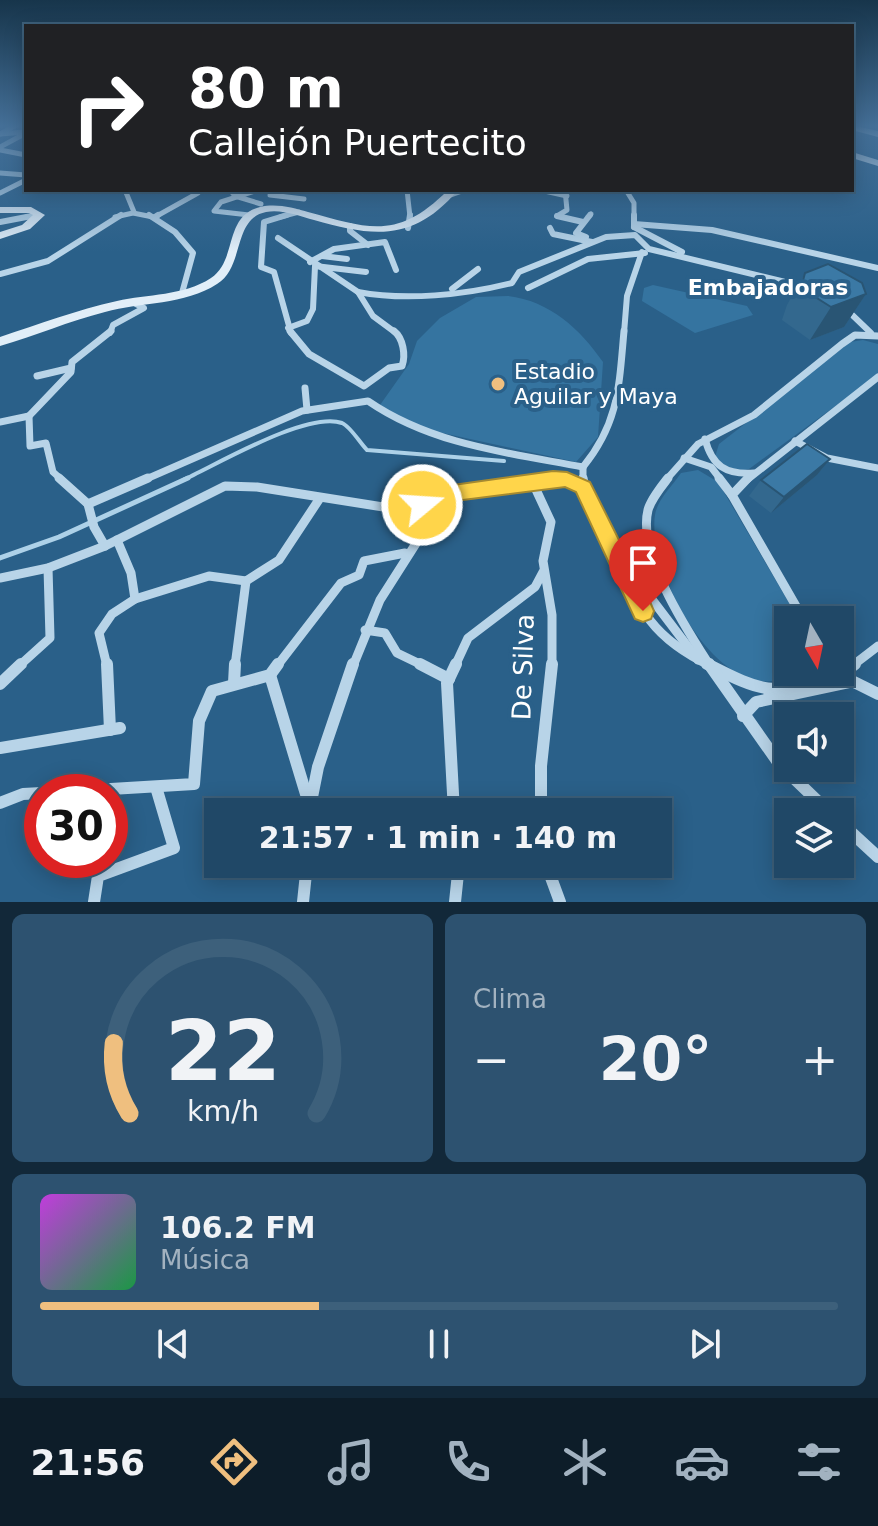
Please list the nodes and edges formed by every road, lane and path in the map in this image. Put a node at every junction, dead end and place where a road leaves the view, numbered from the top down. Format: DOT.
graph roads {
  1 [pos="0,173"];
  2 [pos="24,178"];
  3 [pos="24,179"];
  4 [pos="126,192"];
  5 [pos="197,192"];
  6 [pos="232,192"];
  7 [pos="250,192"];
  8 [pos="272,192"];
  9 [pos="407,192"];
  10 [pos="627,192"];
  11 [pos="0,193"];
  12 [pos="450,193"];
  13 [pos="566,193"];
  14 [pos="235,196"];
  15 [pos="304,199"];
  16 [pos="0,210"];
  17 [pos="256,210"];
  18 [pos="134,212"];
  19 [pos="299,212"];
  20 [pos="591,214"];
  21 [pos="40,215"];
  22 [pos="155,217"];
  23 [pos="0,222"];
  24 [pos="583,222"];
  25 [pos="634,225"];
  26 [pos="350,226"];
  27 [pos="408,228"];
  28 [pos="550,228"];
  29 [pos="635,235"];
  30 [pos="0,236"];
  31 [pos="278,238"];
  32 [pos="595,242"];
  33 [pos="368,245"];
  34 [pos="642,252"];
  35 [pos="321,256"];
  36 [pos="347,259"];
  37 [pos="705,261"];
  38 [pos="312,264"];
  39 [pos="878,268"];
  40 [pos="478,269"];
  41 [pos="396,270"];
  42 [pos="366,272"];
  43 [pos="0,274"];
  44 [pos="528,288"];
  45 [pos="452,289"];
  46 [pos="816,291"];
  47 [pos="358,292"];
  48 [pos="182,293"];
  49 [pos="136,301"];
  50 [pos="838,303"];
  51 [pos="288,328"];
  52 [pos="874,335"];
  53 [pos="0,342"];
  54 [pos="71,368"];
  55 [pos="37,376"];
  56 [pos="878,377"];
  57 [pos="305,388"];
  58 [pos="307,410"];
  59 [pos="29,416"];
  60 [pos="0,422"];
  61 [pos="705,439"];
  62 [pos="795,441"];
  63 [pos="684,458"];
  64 [pos="583,467"];
  65 [pos="878,468"];
  66 [pos="754,472"];
  67 [pos="532,481"];
  68 [pos="584,487"];
  69 [pos="732,495"];
  70 [pos="320,498"];
  71 [pos="422,505"];
  72 [pos="89,508"];
  73 [pos="117,540"];
  74 [pos="105,546"];
  75 [pos="405,553"];
  76 [pos="544,567"];
  77 [pos="48,568"];
  78 [pos="0,578"];
  79 [pos="246,581"];
  80 [pos="135,599"];
  81 [pos="796,606"];
  82 [pos="365,630"];
  83 [pos="878,646"];
  84 [pos="704,663"];
  85 [pos="854,667"];
  86 [pos="270,675"];
  87 [pos="449,679"];
  88 [pos="854,681"];
  89 [pos="234,683"];
  90 [pos="0,684"];
  91 [pos="802,686"];
  92 [pos="810,686"];
  93 [pos="878,694"];
  94 [pos="743,716"];
  95 [pos="0,748"];
  96 [pos="156,787"];
  97 [pos="128,788"];
  98 [pos="24,794"];
  99 [pos="306,798"];
  100 [pos="312,798"];
  101 [pos="453,798"];
  102 [pos="540,798"];
  103 [pos="814,798"];
  104 [pos="0,803"];
  105 [pos="854,835"];
  106 [pos="878,857"];
  107 [pos="306,878"];
  108 [pos="458,878"];
  109 [pos="551,878"];
  110 [pos="94,902"];
  111 [pos="303,902"];
  112 [pos="455,902"];
  113 [pos="560,902"];
  1 -- 2 [label="street"];
  3 -- 11 [label="street"];
  4 -- 18 [label="street"];
  5 -- 22 [label="street"];
  6 -- 14 [label="street"];
  7 -- 14 [label="street"];
  8 -- 15 [label="street"];
  8 -- 17 [label="street"];
  9 -- 27 [label="street"];
  10 -- 25 [label="street"];
  12 -- 27 [label="street"];
  13 -- 24 [label="street"];
  14 -- 17 [label="street"];
  14 -- 17 [label="street"];
  16 -- 21 [label="street"];
  17 -- 19 [label="street"];
  17 -- 48 [label="street"];
  18 -- 22 [label="street"];
  18 -- 43 [label="street"];
  19 -- 26 [label="street"];
  19 -- 51 [label="street"];
  20 -- 24 [label="street"];
  21 -- 23 [label="street"];
  21 -- 30 [label="street"];
  22 -- 48 [label="street"];
  24 -- 32 [label="street"];
  25 -- 29 [label="street"];
  25 -- 37 [label="street"];
  25 -- 39 [label="street"];
  26 -- 27 [label="street"];
  26 -- 33 [label="street"];
  28 -- 32 [label="street"];
  29 -- 32 [label="street"];
  29 -- 34 [label="street"];
  29 -- 37 [label="street"];
  31 -- 38 [label="street"];
  32 -- 45 [label="street"];
  33 -- 35 [label="street"];
  33 -- 41 [label="street"];
  34 -- 37 [label="street"];
  34 -- 44 [label="street"];
  34 -- 64 [label="street"];
  35 -- 36 [label="street"];
  35 -- 38 [label="street"];
  37 -- 46 [label="street"];
  38 -- 42 [label="street"];
  38 -- 47 [label="street"];
  38 -- 51 [label="street"];
  40 -- 45 [label="street"];
  45 -- 47 [label="street"];
  47 -- 51 [label="street"];
  48 -- 49 [label="street"];
  49 -- 53 [label="street"];
  49 -- 54 [label="street"];
  50 -- 52 [label="street"];
  52 -- 61 [label="street"];
  54 -- 55 [label="street"];
  54 -- 59 [label="street"];
  56 -- 62 [label="street"];
  57 -- 58 [label="street"];
  58 -- 64 [label="street"];
  58 -- 72 [label="street"];
  59 -- 60 [label="street"];
  59 -- 72 [label="street"];
  61 -- 63 [label="street"];
  61 -- 66 [label="street"];
  62 -- 65 [label="street"];
  62 -- 66 [label="street"];
  63 -- 69 [label="street"];
  63 -- 84 [label="street"];
  64 -- 68 [label="street"];
  66 -- 69 [label="street"];
  67 -- 68 [label="street"];
  67 -- 71 [label="street"];
  67 -- 76 [label="street, De Silva"];
  68 -- 84 [label="street"];
  69 -- 81 [label="street"];
  70 -- 71 [label="street"];
  70 -- 73 [label="street"];
  70 -- 79 [label="street"];
  71 -- 75 [label="street"];
  72 -- 74 [label="street"];
  73 -- 74 [label="street"];
  73 -- 80 [label="street"];
  74 -- 77 [label="street"];
  75 -- 82 [label="street"];
  75 -- 86 [label="street"];
  76 -- 87 [label="street"];
  76 -- 102 [label="street, De Silva"];
  77 -- 78 [label="street"];
  77 -- 90 [label="street"];
  79 -- 80 [label="street"];
  79 -- 89 [label="street"];
  80 -- 95 [label="street"];
  82 -- 87 [label="street"];
  82 -- 100 [label="street"];
  83 -- 85 [label="street"];
  84 -- 91 [label="street"];
  84 -- 94 [label="street"];
  86 -- 89 [label="street"];
  86 -- 99 [label="street"];
  87 -- 101 [label="street"];
  88 -- 93 [label="street"];
  89 -- 96 [label="street"];
  92 -- 94 [label="street"];
  94 -- 103 [label="street"];
  96 -- 97 [label="street"];
  96 -- 110 [label="street"];
  98 -- 104 [label="street"];
  105 -- 106 [label="street"];
  107 -- 111 [label="street"];
  108 -- 112 [label="street"];
  109 -- 113 [label="street"];
}
